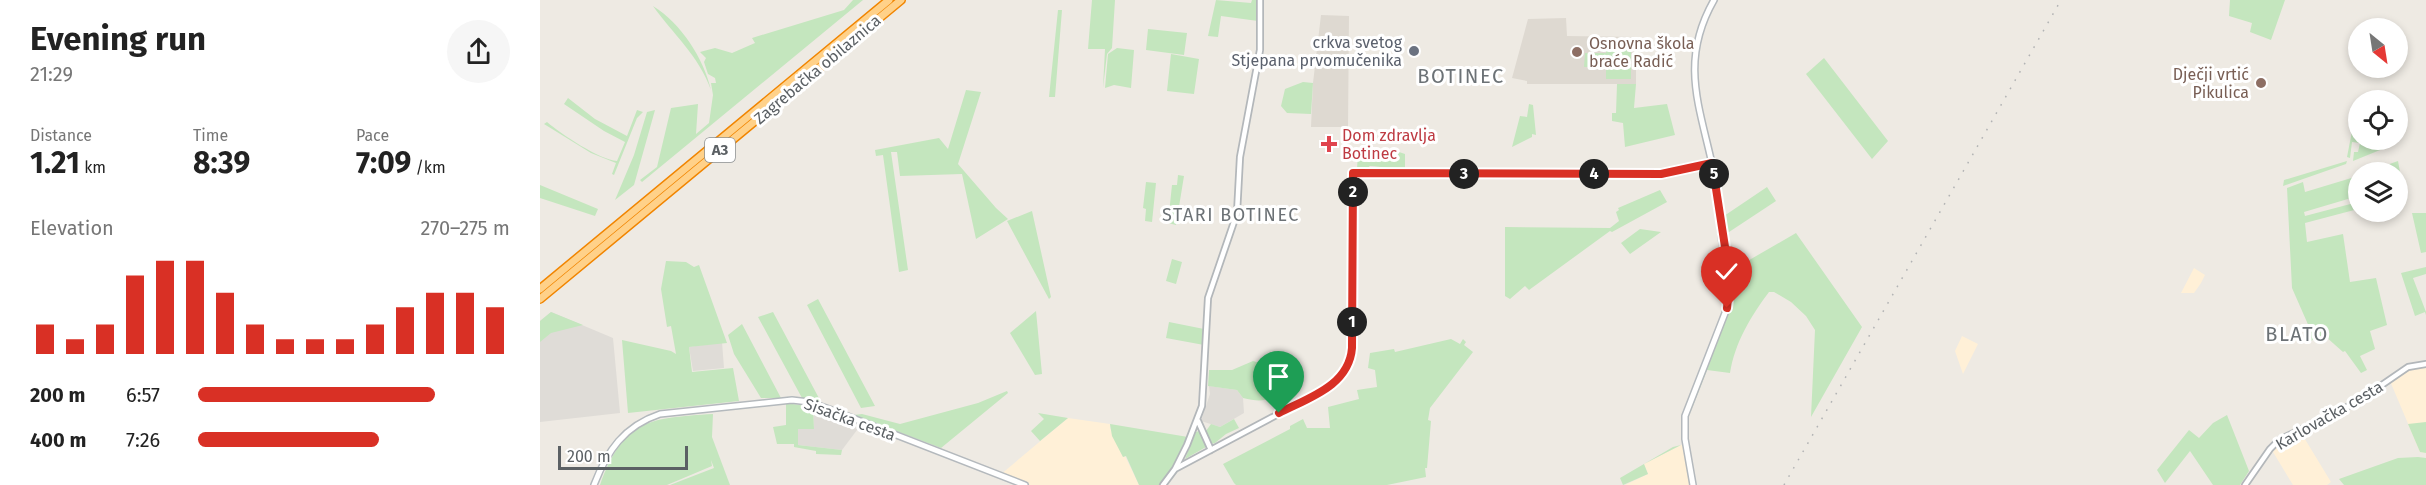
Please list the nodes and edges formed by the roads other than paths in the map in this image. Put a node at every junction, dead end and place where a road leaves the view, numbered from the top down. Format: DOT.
graph roads {
  1 [pos="889,0"];
  2 [pos="901,0"];
  3 [pos="1260,0"];
  4 [pos="1714,0"];
  5 [pos="1712,163"];
  6 [pos="540,289"];
  7 [pos="540,299"];
  8 [pos="2426,364"];
  9 [pos="1198,421"];
  10 [pos="1211,450"];
  11 [pos="1175,470"];
  12 [pos="594,485"];
  13 [pos="1025,485"];
  14 [pos="1163,485"];
  15 [pos="1693,485"];
  16 [pos="2245,485"];
  1 -- 6 [label="highway, Zagrebačka obilaznica / A3"];
  2 -- 7 [label="highway, Zagrebačka obilaznica / A3"];
  3 -- 9 [label="street"];
  4 -- 5 [label="main road"];
  5 -- 10 [label="street"];
  5 -- 15 [label="main road"];
  8 -- 16 [label="street, Karlovačka cesta"];
  9 -- 10 [label="street"];
  9 -- 11 [label="street"];
  10 -- 11 [label="street"];
  11 -- 14 [label="street"];
  12 -- 13 [label="main road, Sisačka cesta"];
}
